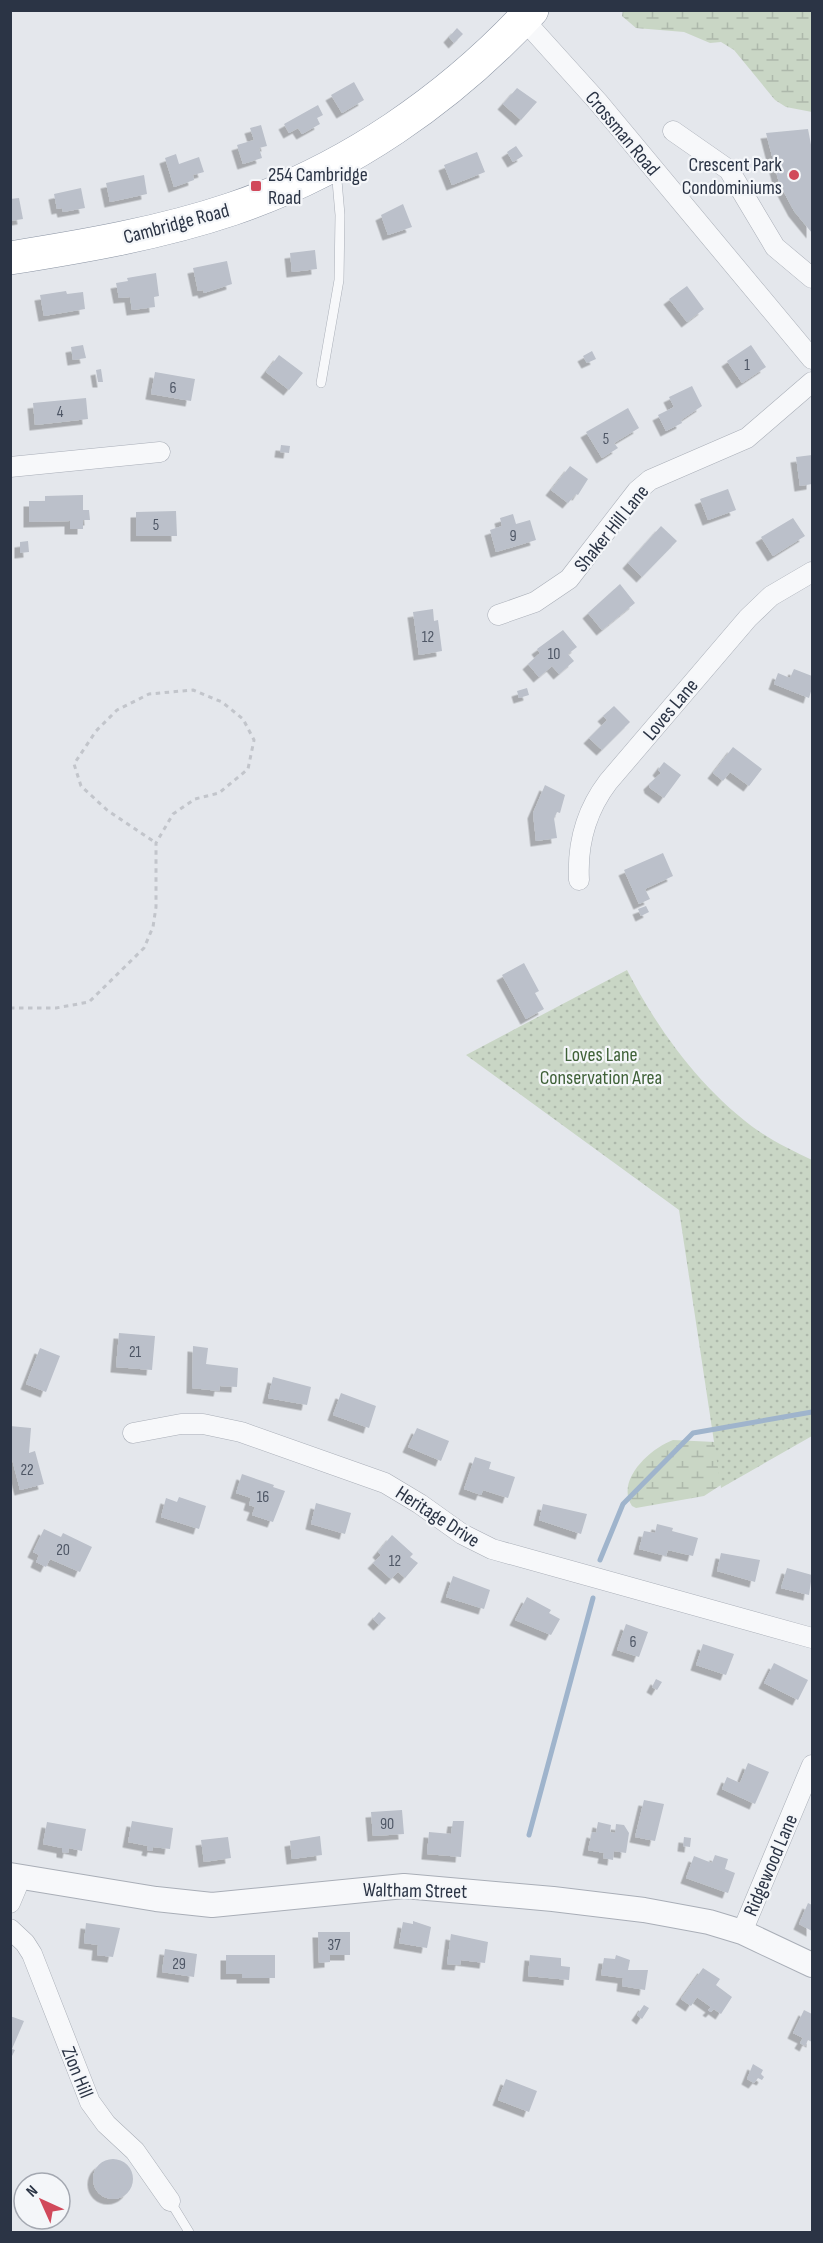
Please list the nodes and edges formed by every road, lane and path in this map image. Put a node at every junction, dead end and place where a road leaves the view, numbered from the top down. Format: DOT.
graph roads {
  1 [pos="528,15"];
  2 [pos="673,131"];
  3 [pos="336,164"];
  4 [pos="10,258"];
  5 [pos="813,278"];
  6 [pos="813,359"];
  7 [pos="813,382"];
  8 [pos="321,383"];
  9 [pos="160,452"];
  10 [pos="10,467"];
  11 [pos="813,572"];
  12 [pos="498,615"];
  13 [pos="156,843"];
  14 [pos="579,880"];
  15 [pos="10,1008"];
  16 [pos="133,1434"];
  17 [pos="813,1638"];
  18 [pos="813,1765"];
  19 [pos="16,1876"];
  20 [pos="10,1904"];
  21 [pos="10,1929"];
  22 [pos="742,1932"];
  23 [pos="813,1965"];
  24 [pos="170,2201"];
  25 [pos="189,2232"];
  1 -- 3 [label="highway, Cambridge Road"];
  1 -- 6 [label="street, Crossman Road"];
  2 -- 5 [label="street"];
  3 -- 4 [label="highway, Cambridge Road"];
  3 -- 8 [label="lane"];
  7 -- 12 [label="street, Shaker Hill Lane"];
  9 -- 10 [label="street"];
  11 -- 14 [label="street, Loves Lane"];
  13 -- 13 [label="path"];
  13 -- 15 [label="path"];
  16 -- 17 [label="street, Heritage Drive"];
  18 -- 22 [label="street, Ridgewood Lane"];
  19 -- 20 [label="street"];
  19 -- 22 [label="street, Waltham Street"];
  21 -- 24 [label="street, Zion Hill"];
  22 -- 23 [label="street, Waltham Street"];
  24 -- 25 [label="lane"];
}
